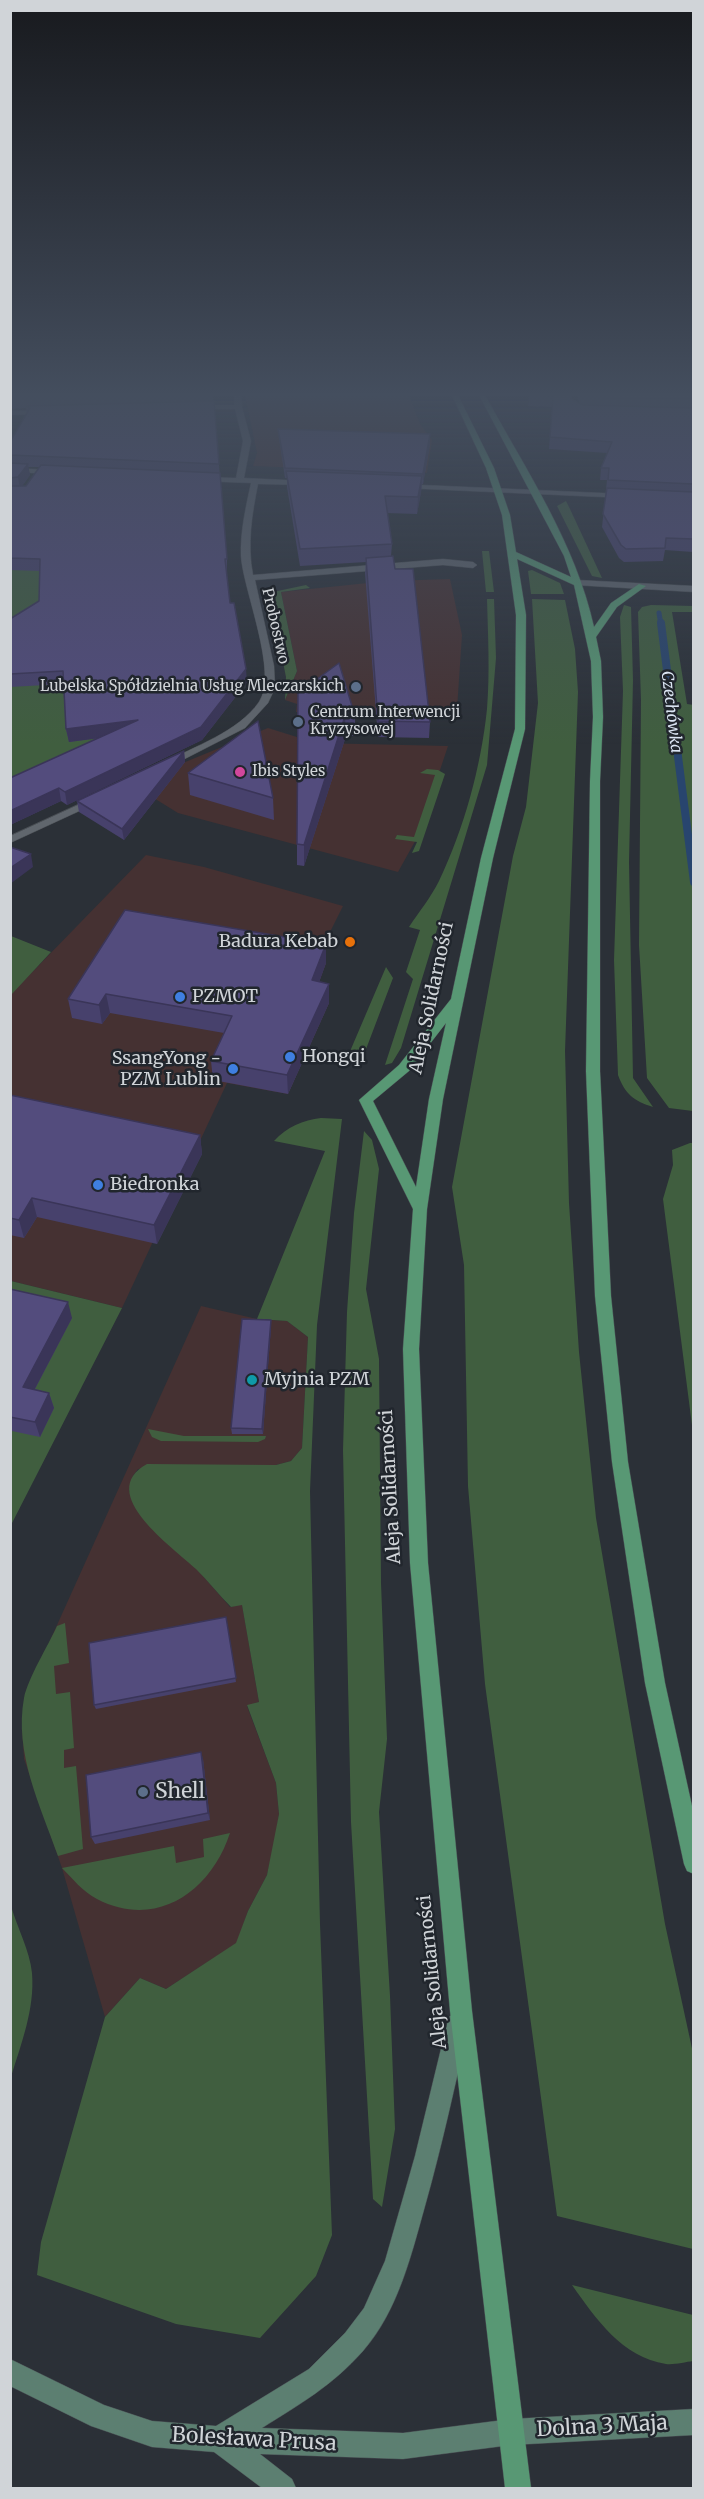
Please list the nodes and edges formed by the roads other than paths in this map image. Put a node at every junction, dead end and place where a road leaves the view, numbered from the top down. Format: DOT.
graph roads {
  1 [pos="250,512"];
  2 [pos="505,512"];
  3 [pos="544,512"];
  4 [pos="513,554"];
  5 [pos="473,565"];
  6 [pos="249,578"];
  7 [pos="577,583"];
  8 [pos="642,586"];
  9 [pos="693,589"];
  10 [pos="592,636"];
  11 [pos="153,771"];
  12 [pos="104,795"];
  13 [pos="10,840"];
  14 [pos="459,997"];
  15 [pos="420,1209"];
  16 [pos="693,1864"];
  17 [pos="461,2011"];
  18 [pos="10,2372"];
  19 [pos="693,2422"];
  20 [pos="511,2432"];
  21 [pos="219,2439"];
  22 [pos="283,2488"];
  23 [pos="518,2488"];
  1 -- 6 [label="street, Probostwo"];
  2 -- 4 [label="main road, Aleja Solidarności"];
  3 -- 7 [label="main road"];
  4 -- 7 [label="main road"];
  4 -- 14 [label="main road, Aleja Solidarności"];
  5 -- 6 [label="street"];
  6 -- 11 [label="street, Probostwo"];
  7 -- 8 [label="street"];
  7 -- 10 [label="main road"];
  8 -- 9 [label="street"];
  8 -- 10 [label="main road"];
  10 -- 16 [label="main road"];
  12 -- 13 [label="street"];
  14 -- 15 [label="main road, Aleja Solidarności"];
  14 -- 15 [label="main road"];
  15 -- 17 [label="main road, Aleja Solidarności"];
  17 -- 20 [label="main road, Aleja Solidarności"];
  17 -- 21 [label="street"];
  18 -- 21 [label="street, Bolesława Prusa"];
  19 -- 20 [label="street, Dolna 3 Maja"];
  20 -- 21 [label="street, Bolesława Prusa"];
  20 -- 23 [label="main road, Aleja Solidarności"];
  21 -- 22 [label="street"];
}
